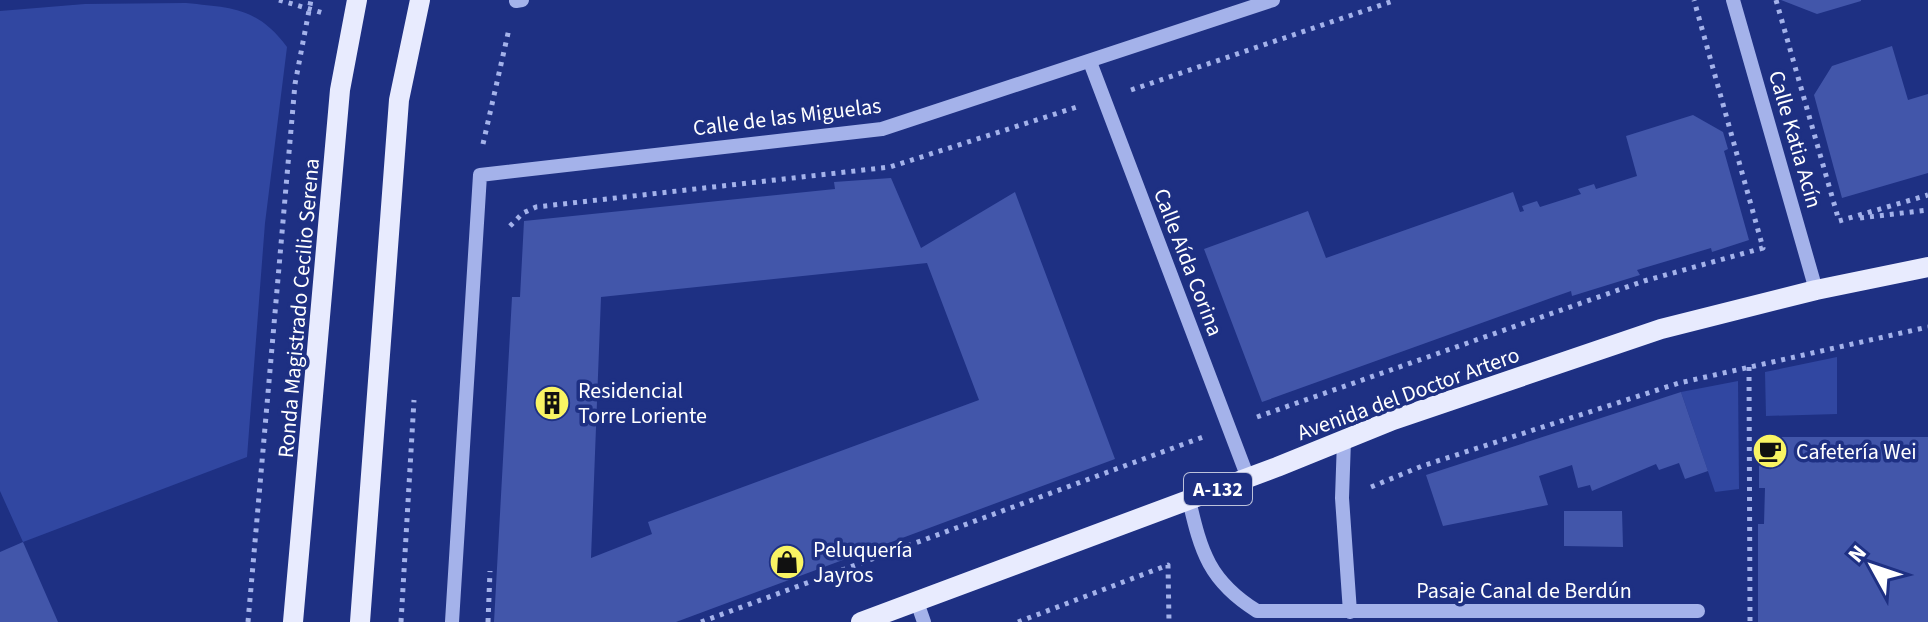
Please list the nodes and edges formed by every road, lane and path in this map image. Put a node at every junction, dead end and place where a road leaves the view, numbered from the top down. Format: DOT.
graph roads {
  1 [pos="279,0"];
  2 [pos="311,0"];
  3 [pos="357,0"];
  4 [pos="420,0"];
  5 [pos="1273,0"];
  6 [pos="1396,0"];
  7 [pos="1694,0"];
  8 [pos="1733,0"];
  9 [pos="1776,0"];
  10 [pos="519,1"];
  11 [pos="308,9"];
  12 [pos="324,14"];
  13 [pos="1090,62"];
  14 [pos="1136,105"];
  15 [pos="1084,121"];
  16 [pos="480,175"];
  17 [pos="1928,195"];
  18 [pos="1928,210"];
  19 [pos="1839,221"];
  20 [pos="506,236"];
  21 [pos="1928,267"];
  22 [pos="1816,290"];
  23 [pos="1928,327"];
  24 [pos="1749,367"];
  25 [pos="1249,403"];
  26 [pos="1197,422"];
  27 [pos="1344,440"];
  28 [pos="1248,478"];
  29 [pos="1362,490"];
  30 [pos="1189,500"];
  31 [pos="490,559"];
  32 [pos="917,602"];
  33 [pos="1698,611"];
  34 [pos="1350,612"];
  35 [pos="248,622"];
  36 [pos="293,622"];
  37 [pos="360,622"];
  38 [pos="452,622"];
  39 [pos="488,622"];
  40 [pos="701,622"];
  41 [pos="861,622"];
  42 [pos="924,622"];
  43 [pos="1018,622"];
  44 [pos="1169,622"];
  45 [pos="1750,622"];
  1 -- 11 [label="path"];
  2 -- 11 [label="path"];
  3 -- 36 [label="main road, Ronda Magistrado Cecilio Serena"];
  4 -- 37 [label="main road"];
  5 -- 13 [label="street, Calle de las Miguelas"];
  6 -- 14 [label="path"];
  7 -- 25 [label="path"];
  8 -- 22 [label="street, Calle Katia Acín"];
  9 -- 19 [label="path"];
  10 -- 16 [label="path"];
  11 -- 12 [label="path"];
  11 -- 35 [label="path"];
  13 -- 16 [label="street, Calle de las Miguelas"];
  13 -- 28 [label="street, Calle Aída Corina"];
  15 -- 20 [label="path"];
  16 -- 38 [label="street"];
  17 -- 19 [label="path"];
  18 -- 19 [label="path"];
  21 -- 22 [label="main road, Avenida del Doctor Artero / A-132"];
  22 -- 27 [label="main road, Avenida del Doctor Artero / A-132"];
  23 -- 24 [label="path"];
  24 -- 29 [label="path"];
  24 -- 45 [label="path"];
  26 -- 40 [label="path"];
  27 -- 28 [label="main road, Avenida del Doctor Artero / A-132"];
  27 -- 34 [label="street"];
  28 -- 30 [label="main road, Avenida del Doctor Artero / A-132"];
  30 -- 32 [label="main road, Avenida del Doctor Artero / A-132"];
  30 -- 34 [label="street, Pasaje Canal de Berdún"];
  31 -- 39 [label="path"];
  32 -- 41 [label="main road, Avenida del Doctor Artero / A-132"];
  32 -- 42 [label="street"];
  33 -- 34 [label="street, Pasaje Canal de Berdún"];
  43 -- 44 [label="path"];
}
